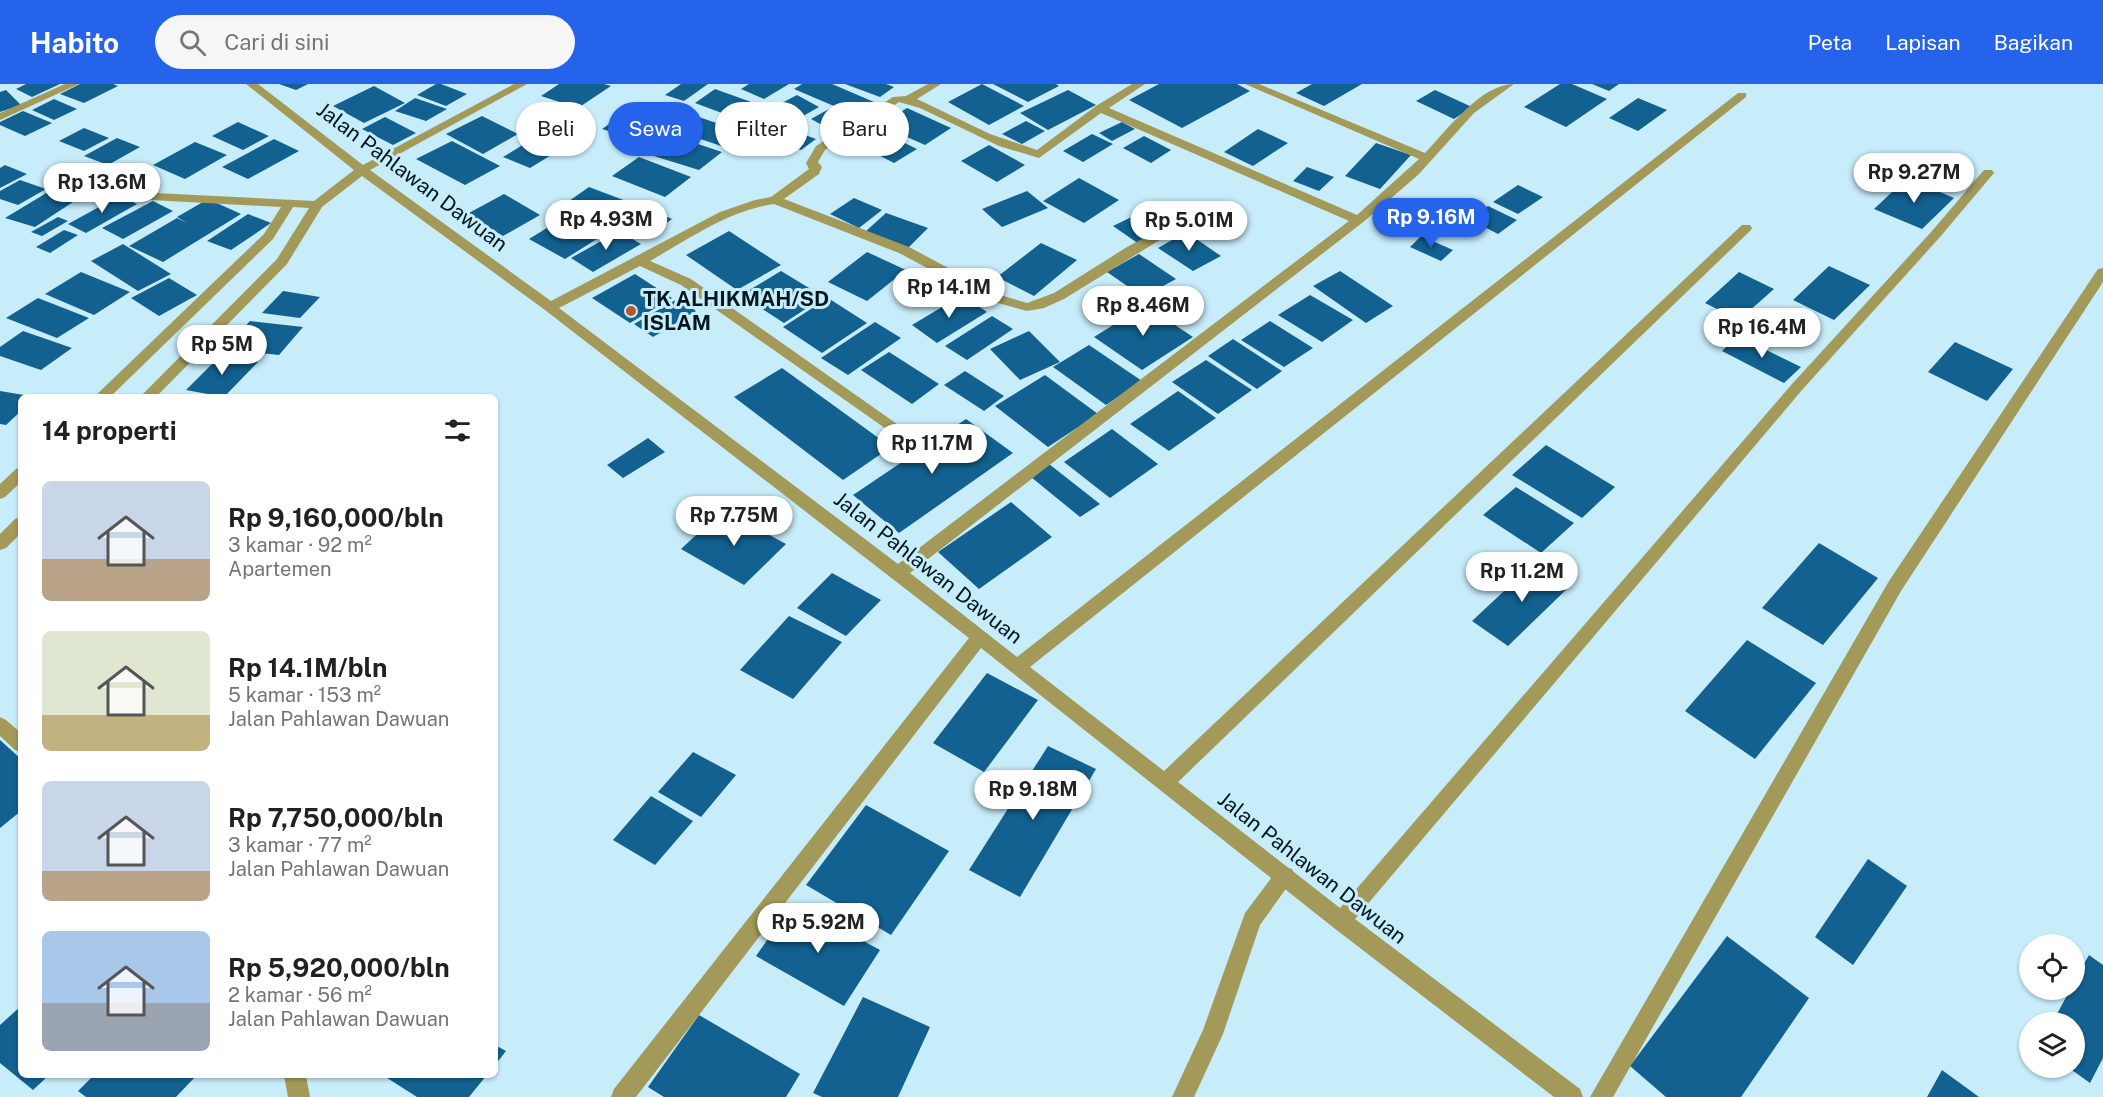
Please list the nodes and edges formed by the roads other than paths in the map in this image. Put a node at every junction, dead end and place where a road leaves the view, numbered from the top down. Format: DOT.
graph roads {
  1 [pos="74,84"];
  2 [pos="251,84"];
  3 [pos="522,84"];
  4 [pos="936,84"];
  5 [pos="1140,84"];
  6 [pos="1250,84"];
  7 [pos="1509,84"];
  8 [pos="1742,95"];
  9 [pos="909,99"];
  10 [pos="1100,108"];
  11 [pos="0,117"];
  12 [pos="1427,158"];
  13 [pos="362,170"];
  14 [pos="1988,173"];
  15 [pos="78,192"];
  16 [pos="775,200"];
  17 [pos="317,202"];
  18 [pos="292,203"];
  19 [pos="1358,220"];
  20 [pos="1178,225"];
  21 [pos="1746,228"];
  22 [pos="640,261"];
  23 [pos="2103,272"];
  24 [pos="550,307"];
  25 [pos="104,394"];
  26 [pos="151,394"];
  27 [pos="909,440"];
  28 [pos="18,476"];
  29 [pos="0,493"];
  30 [pos="18,526"];
  31 [pos="0,544"];
  32 [pos="898,573"];
  33 [pos="976,643"];
  34 [pos="1018,666"];
  35 [pos="0,725"];
  36 [pos="18,741"];
  37 [pos="1166,781"];
  38 [pos="1282,880"];
  39 [pos="1341,921"];
  40 [pos="296,1078"];
  41 [pos="299,1097"];
  42 [pos="622,1097"];
  43 [pos="1183,1097"];
  44 [pos="1572,1097"];
  45 [pos="1601,1097"];
  1 -- 11 [label="street"];
  2 -- 13 [label="street, Jalan Pahlawan Dawuan"];
  3 -- 13 [label="street"];
  4 -- 9 [label="street"];
  5 -- 10 [label="street"];
  6 -- 12 [label="street"];
  7 -- 12 [label="street"];
  8 -- 34 [label="street"];
  9 -- 10 [label="street"];
  9 -- 16 [label="street"];
  10 -- 19 [label="street"];
  12 -- 19 [label="street"];
  13 -- 17 [label="street"];
  13 -- 24 [label="street, Jalan Pahlawan Dawuan"];
  14 -- 39 [label="street"];
  15 -- 18 [label="street"];
  16 -- 20 [label="street"];
  16 -- 22 [label="street"];
  17 -- 18 [label="street"];
  17 -- 26 [label="street"];
  18 -- 25 [label="street"];
  19 -- 32 [label="street"];
  21 -- 37 [label="street"];
  22 -- 24 [label="street"];
  22 -- 27 [label="street"];
  23 -- 45 [label="street"];
  24 -- 32 [label="street, Jalan Pahlawan Dawuan"];
  28 -- 29 [label="street"];
  30 -- 31 [label="street"];
  32 -- 33 [label="street, Jalan Pahlawan Dawuan"];
  33 -- 34 [label="street, Jalan Pahlawan Dawuan"];
  33 -- 42 [label="street"];
  34 -- 37 [label="street, Jalan Pahlawan Dawuan"];
  35 -- 36 [label="street"];
  37 -- 38 [label="street, Jalan Pahlawan Dawuan"];
  38 -- 39 [label="street, Jalan Pahlawan Dawuan"];
  38 -- 43 [label="street"];
  39 -- 44 [label="street, Jalan Pahlawan Dawuan"];
  40 -- 41 [label="street"];
}
